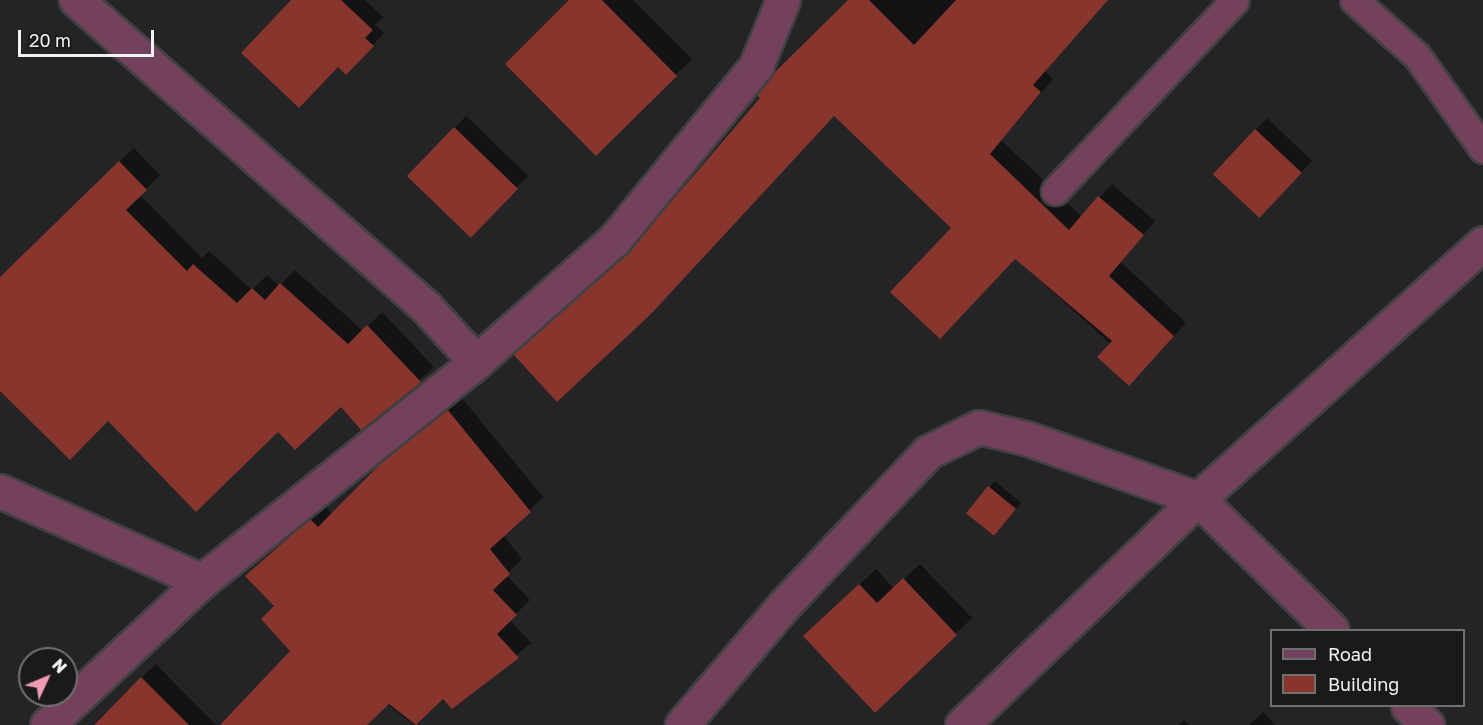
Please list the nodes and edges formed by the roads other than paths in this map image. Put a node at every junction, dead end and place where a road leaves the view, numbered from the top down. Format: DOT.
graph roads {
  1 [pos="76,0"];
  2 [pos="783,0"];
  3 [pos="1235,0"];
  4 [pos="1354,0"];
  5 [pos="1483,149"];
  6 [pos="1056,191"];
  7 [pos="1483,243"];
  8 [pos="476,362"];
  9 [pos="0,491"];
  10 [pos="1198,499"];
  11 [pos="202,581"];
  12 [pos="1331,629"];
  13 [pos="1410,707"];
  14 [pos="47,725"];
  15 [pos="682,725"];
  16 [pos="962,725"];
  17 [pos="1427,725"];
  1 -- 8 [label="street"];
  2 -- 8 [label="street"];
  3 -- 6 [label="lane"];
  4 -- 5 [label="lane"];
  7 -- 10 [label="street"];
  8 -- 11 [label="street"];
  9 -- 11 [label="street"];
  10 -- 12 [label="street"];
  10 -- 15 [label="street"];
  10 -- 16 [label="street"];
  11 -- 14 [label="street"];
  13 -- 17 [label="street"];
}
